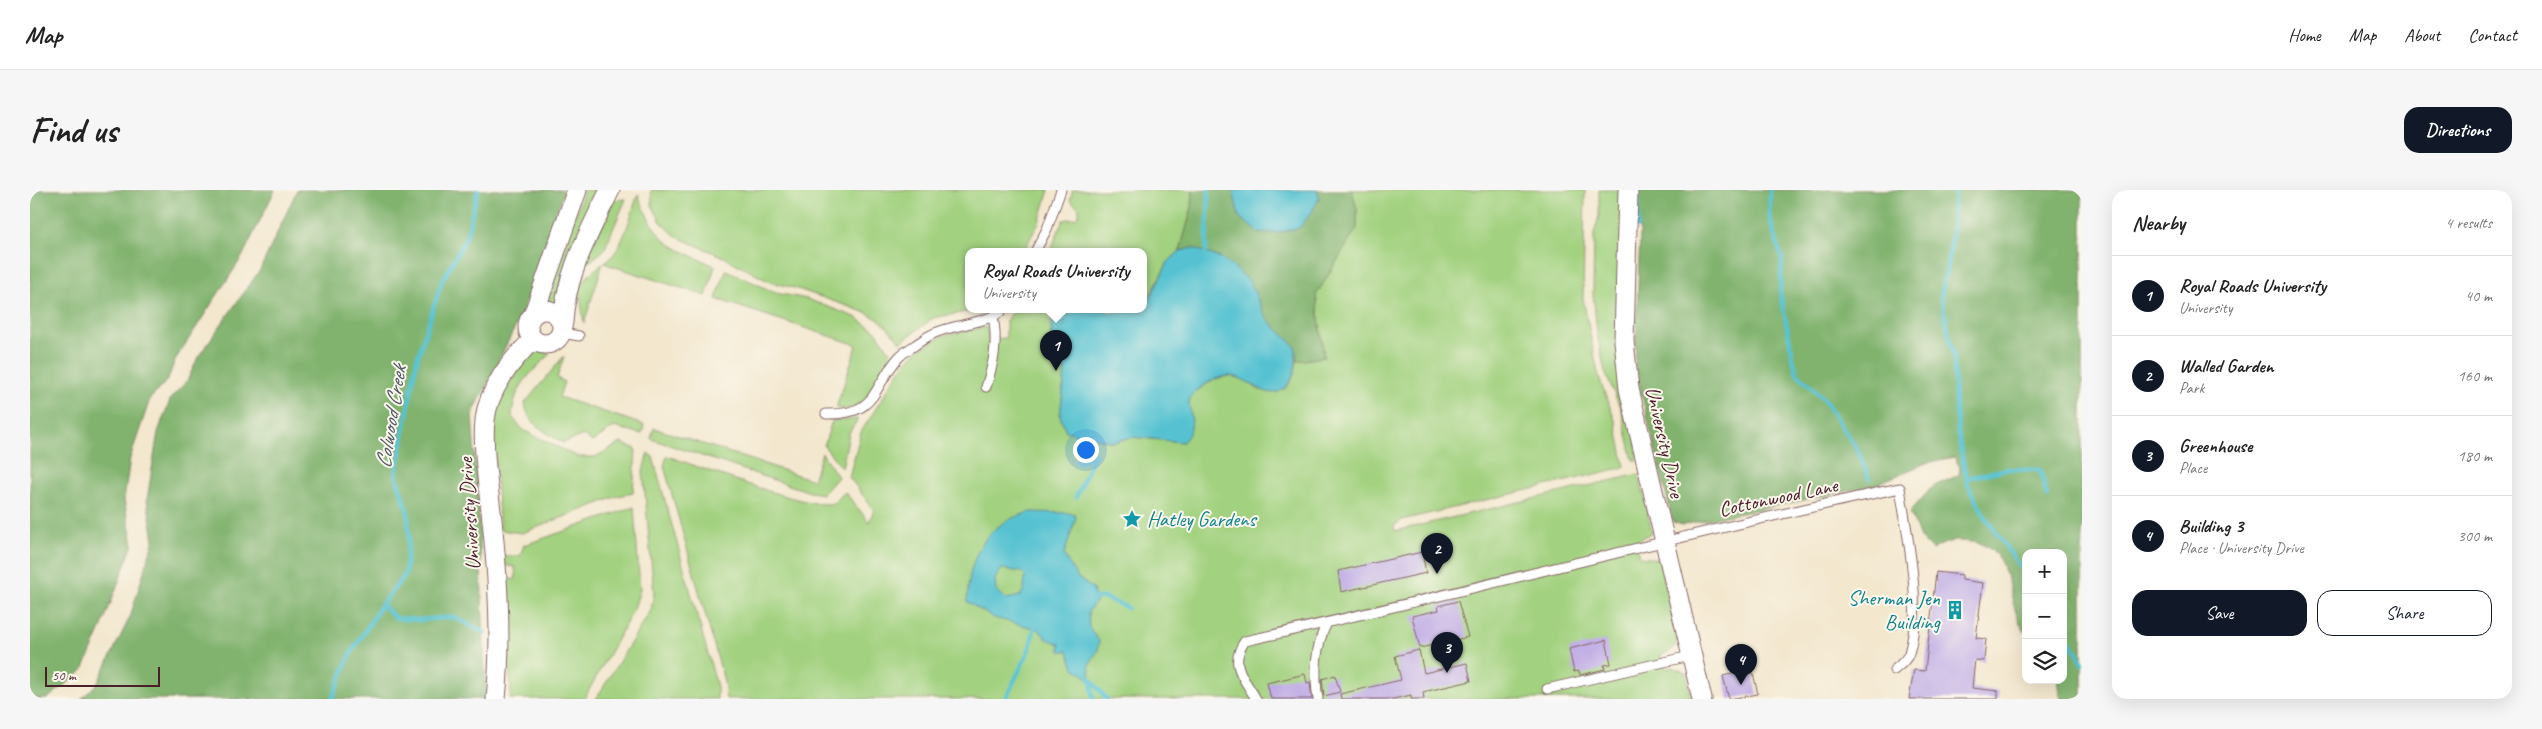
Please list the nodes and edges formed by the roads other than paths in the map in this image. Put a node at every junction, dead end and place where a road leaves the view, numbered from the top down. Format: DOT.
graph roads {
  1 [pos="577,190"];
  2 [pos="610,190"];
  3 [pos="1062,190"];
  4 [pos="1628,190"];
  5 [pos="1037,248"];
  6 [pos="534,313"];
  7 [pos="998,313"];
  8 [pos="993,316"];
  9 [pos="568,331"];
  10 [pos="533,340"];
  11 [pos="986,387"];
  12 [pos="826,414"];
  13 [pos="1664,541"];
  14 [pos="1327,623"];
  15 [pos="1690,656"];
  16 [pos="1894,670"];
  17 [pos="1547,689"];
  18 [pos="496,699"];
  19 [pos="1256,699"];
  20 [pos="1318,699"];
  21 [pos="1702,699"];
  1 -- 6 [label="street"];
  2 -- 9 [label="street"];
  3 -- 5 [label="lane"];
  4 -- 13 [label="street, University Drive"];
  6 -- 9 [label="street"];
  6 -- 10 [label="street"];
  7 -- 8 [label="lane"];
  8 -- 11 [label="lane"];
  8 -- 12 [label="lane"];
  9 -- 10 [label="street"];
  10 -- 18 [label="street, University Drive"];
  13 -- 14 [label="lane, Cottonwood Lane"];
  13 -- 15 [label="street, University Drive"];
  13 -- 16 [label="lane, Cottonwood Lane"];
  14 -- 19 [label="lane, Cottonwood Lane"];
  14 -- 20 [label="lane"];
  15 -- 17 [label="lane"];
  15 -- 21 [label="street, University Drive"];
}
